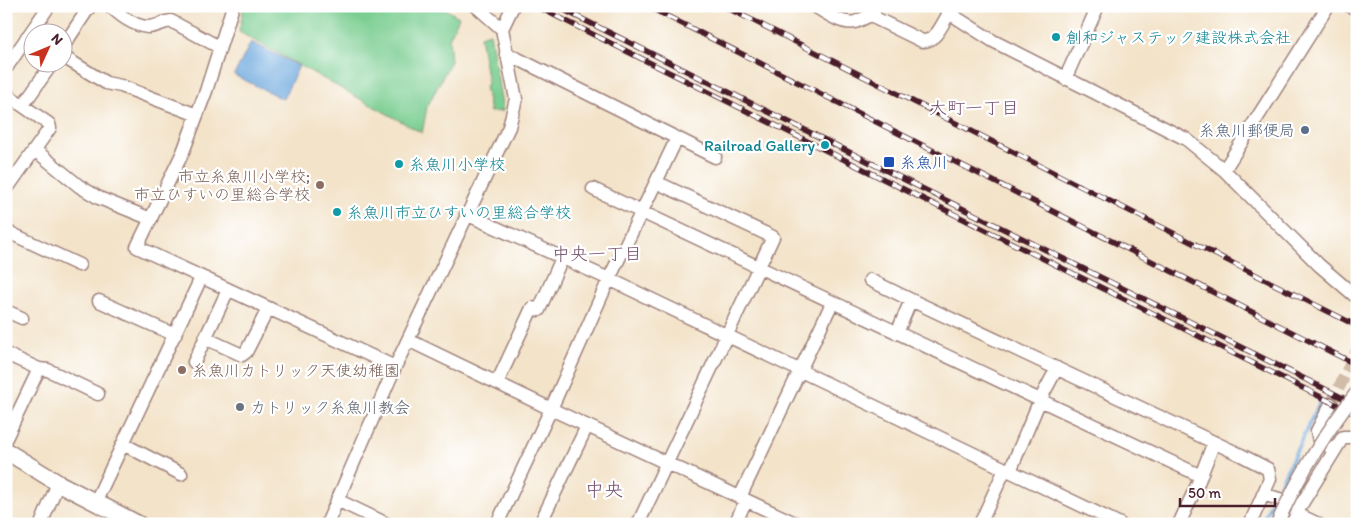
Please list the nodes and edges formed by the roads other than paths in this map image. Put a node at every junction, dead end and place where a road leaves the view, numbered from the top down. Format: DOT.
graph roads {
  1 [pos="49,6"];
  2 [pos="90,6"];
  3 [pos="110,6"];
  4 [pos="232,6"];
  5 [pos="476,6"];
  6 [pos="513,6"];
  7 [pos="814,6"];
  8 [pos="1098,6"];
  9 [pos="1328,6"];
  10 [pos="1350,6"];
  11 [pos="874,10"];
  12 [pos="947,10"];
  13 [pos="1357,10"];
  14 [pos="502,29"];
  15 [pos="72,33"];
  16 [pos="219,47"];
  17 [pos="506,53"];
  18 [pos="72,62"];
  19 [pos="6,68"];
  20 [pos="46,72"];
  21 [pos="1065,79"];
  22 [pos="6,94"];
  23 [pos="23,105"];
  24 [pos="197,115"];
  25 [pos="677,138"];
  26 [pos="35,150"];
  27 [pos="715,157"];
  28 [pos="1224,170"];
  29 [pos="656,182"];
  30 [pos="593,189"];
  31 [pos="6,190"];
  32 [pos="642,212"];
  33 [pos="466,214"];
  34 [pos="151,219"];
  35 [pos="6,231"];
  36 [pos="562,258"];
  37 [pos="78,265"];
  38 [pos="758,268"];
  39 [pos="201,278"];
  40 [pos="609,279"];
  41 [pos="870,280"];
  42 [pos="228,290"];
  43 [pos="1357,296"];
  44 [pos="911,300"];
  45 [pos="99,301"];
  46 [pos="832,303"];
  47 [pos="268,309"];
  48 [pos="6,310"];
  49 [pos="22,318"];
  50 [pos="897,333"];
  51 [pos="174,335"];
  52 [pos="726,335"];
  53 [pos="205,338"];
  54 [pos="408,340"];
  55 [pos="6,354"];
  56 [pos="194,362"];
  57 [pos="395,367"];
  58 [pos="1057,368"];
  59 [pos="39,369"];
  60 [pos="800,370"];
  61 [pos="497,383"];
  62 [pos="1357,392"];
  63 [pos="98,394"];
  64 [pos="1040,400"];
  65 [pos="1330,404"];
  66 [pos="551,409"];
  67 [pos="587,426"];
  68 [pos="1357,437"];
  69 [pos="6,438"];
  70 [pos="1214,442"];
  71 [pos="123,444"];
  72 [pos="1334,449"];
  73 [pos="6,451"];
  74 [pos="666,463"];
  75 [pos="1008,470"];
  76 [pos="181,474"];
  77 [pos="1201,476"];
  78 [pos="58,482"];
  79 [pos="1263,494"];
  80 [pos="743,498"];
  81 [pos="337,500"];
  82 [pos="95,503"];
  83 [pos="1297,514"];
  84 [pos="41,524"];
  85 [pos="138,524"];
  86 [pos="327,524"];
  87 [pos="387,524"];
  88 [pos="497,524"];
  89 [pos="540,524"];
  90 [pos="638,524"];
  91 [pos="735,524"];
  92 [pos="797,524"];
  93 [pos="980,524"];
  94 [pos="1120,524"];
  95 [pos="1179,524"];
  96 [pos="1250,524"];
  97 [pos="1277,524"];
  98 [pos="1318,524"];
  1 -- 19 [label="street"];
  2 -- 15 [label="street"];
  3 -- 16 [label="street"];
  4 -- 16 [label="street"];
  5 -- 14 [label="street"];
  6 -- 14 [label="street"];
  7 -- 11 [label="street"];
  8 -- 21 [label="street"];
  9 -- 28 [label="street"];
  10 -- 13 [label="street"];
  11 -- 12 [label="street"];
  12 -- 21 [label="street"];
  14 -- 17 [label="street"];
  16 -- 24 [label="street"];
  17 -- 25 [label="street"];
  17 -- 33 [label="street"];
  18 -- 24 [label="street"];
  20 -- 23 [label="street"];
  21 -- 28 [label="street"];
  22 -- 23 [label="street"];
  23 -- 26 [label="street"];
  24 -- 34 [label="street"];
  25 -- 27 [label="street"];
  25 -- 29 [label="street"];
  26 -- 31 [label="street"];
  26 -- 34 [label="street"];
  28 -- 43 [label="street"];
  29 -- 32 [label="street"];
  29 -- 38 [label="street"];
  30 -- 32 [label="street"];
  32 -- 38 [label="street"];
  32 -- 40 [label="street"];
  33 -- 36 [label="street"];
  33 -- 54 [label="street"];
  34 -- 39 [label="street"];
  35 -- 37 [label="street"];
  36 -- 40 [label="street"];
  36 -- 61 [label="street"];
  38 -- 46 [label="street"];
  38 -- 52 [label="street"];
  39 -- 42 [label="street"];
  39 -- 51 [label="street"];
  40 -- 52 [label="street"];
  40 -- 66 [label="street"];
  41 -- 44 [label="street"];
  42 -- 47 [label="street"];
  42 -- 53 [label="street"];
  44 -- 50 [label="street"];
  44 -- 58 [label="street"];
  45 -- 51 [label="street"];
  46 -- 50 [label="street"];
  46 -- 60 [label="street"];
  47 -- 53 [label="street"];
  47 -- 57 [label="street"];
  48 -- 49 [label="street"];
  50 -- 64 [label="street"];
  51 -- 71 [label="street"];
  52 -- 60 [label="street"];
  52 -- 74 [label="street"];
  53 -- 56 [label="street"];
  54 -- 57 [label="street"];
  54 -- 61 [label="street"];
  55 -- 59 [label="street"];
  57 -- 81 [label="street"];
  58 -- 64 [label="street"];
  58 -- 70 [label="street"];
  59 -- 63 [label="street"];
  59 -- 69 [label="street"];
  60 -- 75 [label="street"];
  60 -- 80 [label="street"];
  61 -- 66 [label="street"];
  62 -- 97 [label="street, bridge"];
  64 -- 75 [label="street"];
  64 -- 77 [label="street"];
  65 -- 72 [label="street"];
  66 -- 67 [label="street"];
  66 -- 88 [label="street"];
  67 -- 74 [label="street"];
  67 -- 89 [label="street"];
  68 -- 72 [label="street"];
  70 -- 77 [label="street"];
  70 -- 79 [label="street"];
  71 -- 76 [label="street"];
  71 -- 82 [label="street"];
  72 -- 83 [label="street"];
  73 -- 78 [label="main road"];
  74 -- 80 [label="street"];
  74 -- 90 [label="street"];
  75 -- 93 [label="street"];
  75 -- 94 [label="street"];
  77 -- 95 [label="street"];
  78 -- 82 [label="main road"];
  78 -- 84 [label="street"];
  79 -- 83 [label="street"];
  79 -- 96 [label="street"];
  80 -- 91 [label="street"];
  80 -- 92 [label="street"];
  81 -- 86 [label="street"];
  81 -- 87 [label="street"];
  82 -- 85 [label="main road"];
  83 -- 98 [label="street"];
}
